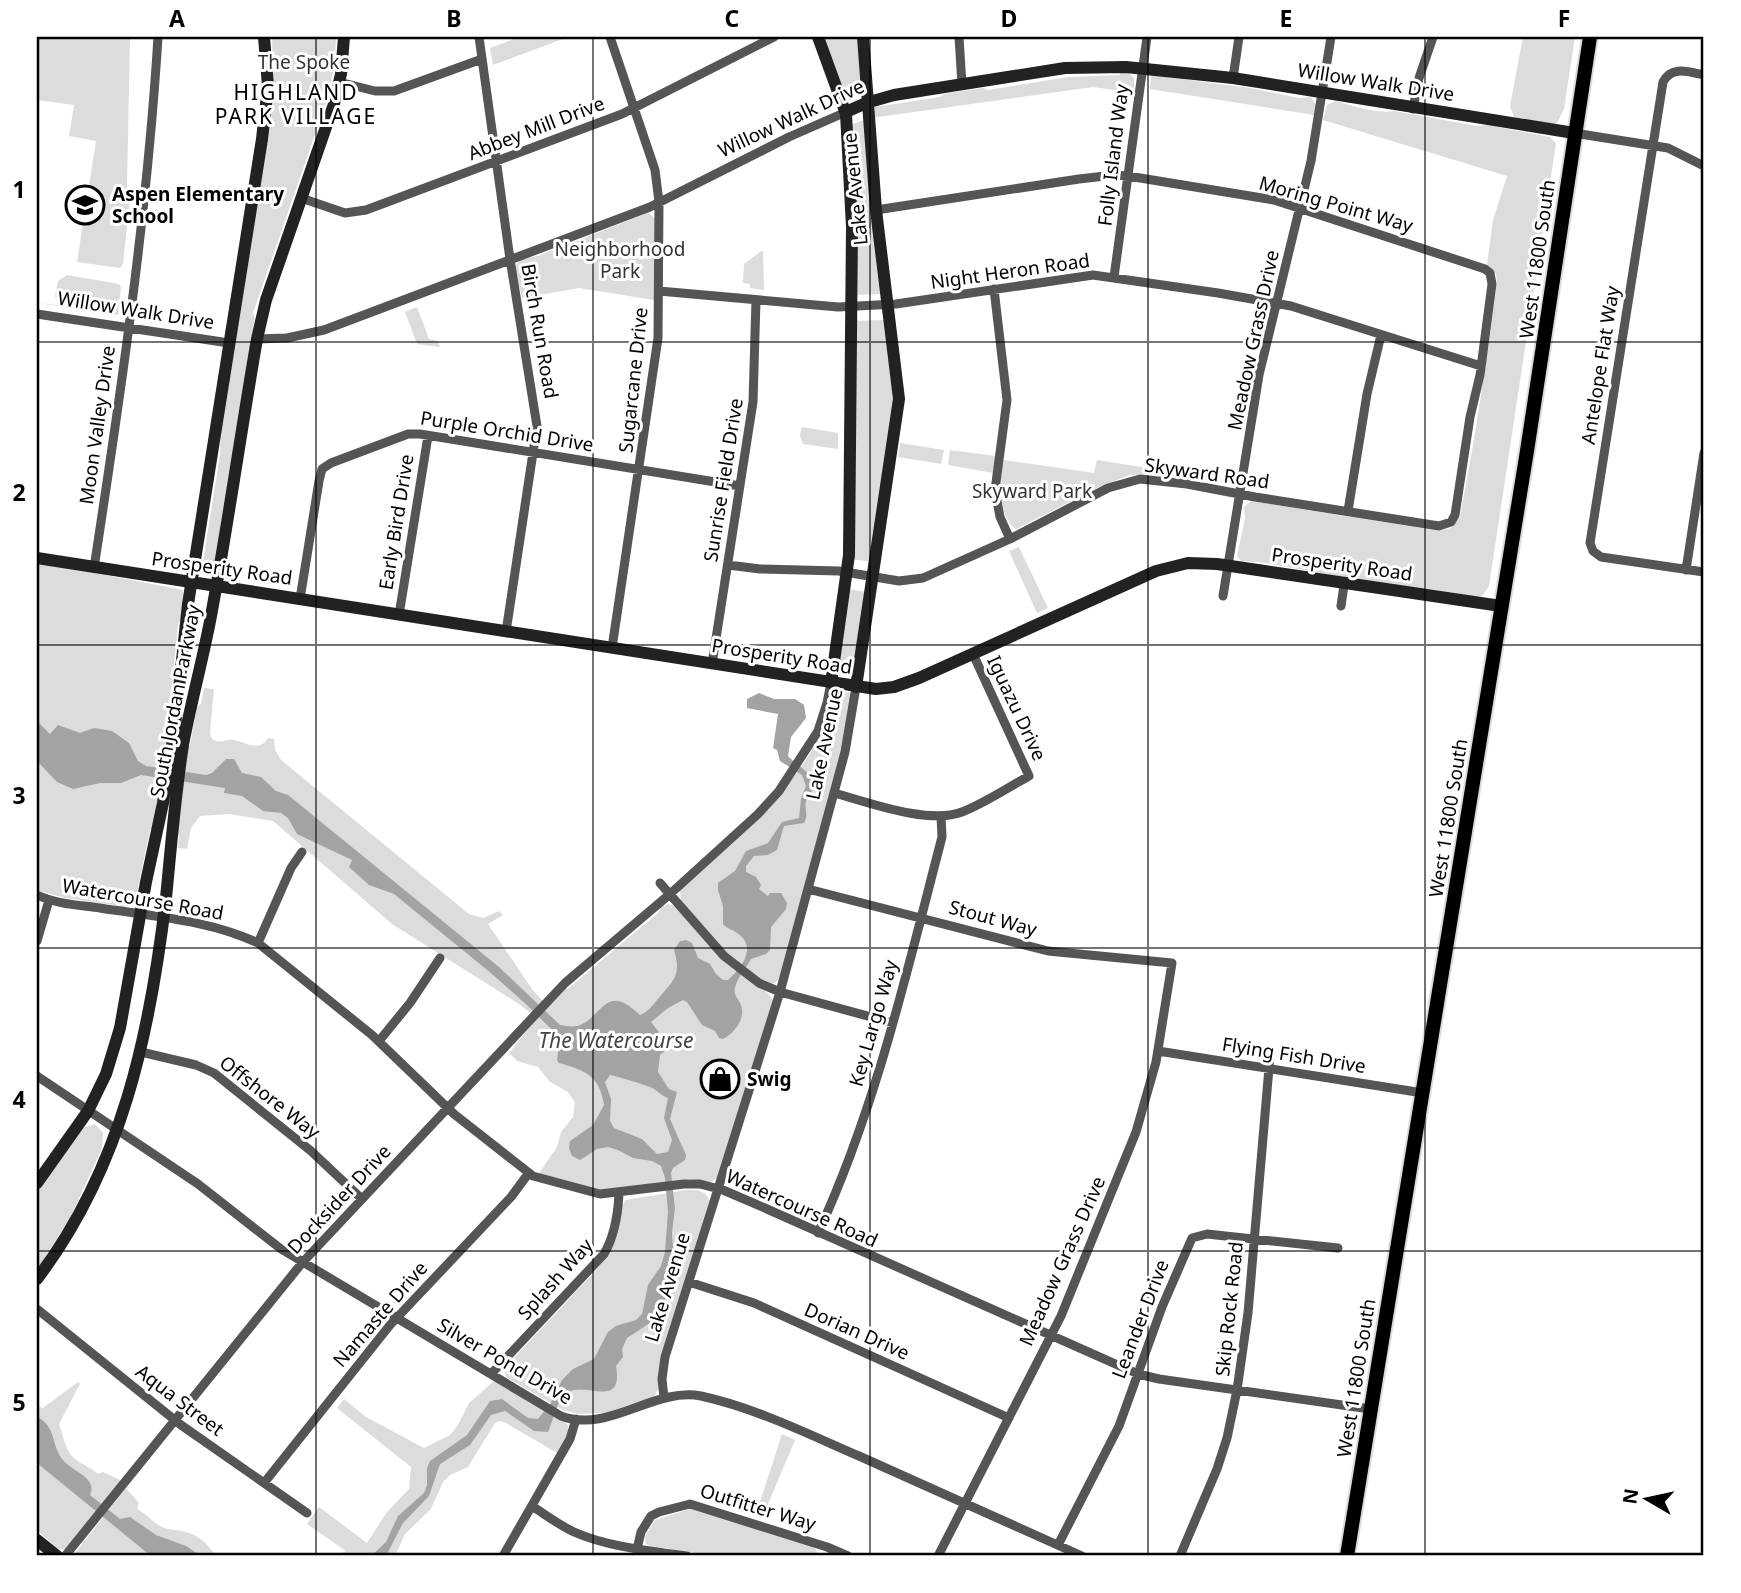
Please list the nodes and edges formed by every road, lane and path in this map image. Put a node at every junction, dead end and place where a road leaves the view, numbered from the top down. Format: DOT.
graph roads {
  1 [pos="158,37"];
  2 [pos="264,37"];
  3 [pos="344,37"];
  4 [pos="479,37"];
  5 [pos="610,37"];
  6 [pos="774,37"];
  7 [pos="818,37"];
  8 [pos="863,37"];
  9 [pos="959,37"];
  10 [pos="1147,37"];
  11 [pos="1239,37"];
  12 [pos="1331,37"];
  13 [pos="1433,37"];
  14 [pos="1590,37"];
  15 [pos="482,59"];
  16 [pos="1142,68"];
  17 [pos="1704,75"];
  18 [pos="1233,78"];
  19 [pos="339,82"];
  20 [pos="962,85"];
  21 [pos="1323,93"];
  22 [pos="866,103"];
  23 [pos="634,108"];
  24 [pos="1413,109"];
  25 [pos="846,112"];
  26 [pos="1574,133"];
  27 [pos="1652,145"];
  28 [pos="497,161"];
  29 [pos="1704,166"];
  30 [pos="1128,176"];
  31 [pos="301,198"];
  32 [pos="659,202"];
  33 [pos="1300,209"];
  34 [pos="876,210"];
  35 [pos="510,259"];
  36 [pos="1114,277"];
  37 [pos="994,289"];
  38 [pos="659,291"];
  39 [pos="756,300"];
  40 [pos="1277,303"];
  41 [pos="888,305"];
  42 [pos="851,306"];
  43 [pos="37,314"];
  44 [pos="128,328"];
  45 [pos="1381,335"];
  46 [pos="257,339"];
  47 [pos="229,344"];
  48 [pos="1481,366"];
  49 [pos="428,436"];
  50 [pos="534,453"];
  51 [pos="1704,453"];
  52 [pos="640,469"];
  53 [pos="1703,473"];
  54 [pos="740,486"];
  55 [pos="1241,494"];
  56 [pos="1348,511"];
  57 [pos="1451,522"];
  58 [pos="1010,539"];
  59 [pos="37,558"];
  60 [pos="728,565"];
  61 [pos="1228,566"];
  62 [pos="93,568"];
  63 [pos="1686,570"];
  64 [pos="1704,572"];
  65 [pos="847,573"];
  66 [pos="873,578"];
  67 [pos="192,584"];
  68 [pos="1344,584"];
  69 [pos="216,586"];
  70 [pos="1223,596"];
  71 [pos="300,599"];
  72 [pos="1341,606"];
  73 [pos="1501,606"];
  74 [pos="399,615"];
  75 [pos="506,632"];
  76 [pos="612,648"];
  77 [pos="973,654"];
  78 [pos="712,664"];
  79 [pos="831,683"];
  80 [pos="856,687"];
  81 [pos="178,745"];
  82 [pos="834,793"];
  83 [pos="169,803"];
  84 [pos="941,816"];
  85 [pos="302,852"];
  86 [pos="660,883"];
  87 [pos="808,889"];
  88 [pos="670,894"];
  89 [pos="37,895"];
  90 [pos="49,900"];
  91 [pos="140,914"];
  92 [pos="921,917"];
  93 [pos="163,918"];
  94 [pos="37,941"];
  95 [pos="258,943"];
  96 [pos="440,958"];
  97 [pos="1172,963"];
  98 [pos="780,992"];
  99 [pos="893,1023"];
  100 [pos="379,1041"];
  101 [pos="1158,1051"];
  102 [pos="141,1052"];
  103 [pos="1270,1056"];
  104 [pos="1268,1069"];
  105 [pos="37,1076"];
  106 [pos="1423,1093"];
  107 [pos="448,1108"];
  108 [pos="88,1111"];
  109 [pos="117,1130"];
  110 [pos="528,1174"];
  111 [pos="37,1183"];
  112 [pos="719,1189"];
  113 [pos="619,1194"];
  114 [pos="362,1199"];
  115 [pos="818,1233"];
  116 [pos="1255,1237"];
  117 [pos="1338,1248"];
  118 [pos="302,1263"];
  119 [pos="37,1279"];
  120 [pos="689,1282"];
  121 [pos="37,1309"];
  122 [pos="397,1319"];
  123 [pos="1051,1335"];
  124 [pos="491,1374"];
  125 [pos="1138,1374"];
  126 [pos="1237,1390"];
  127 [pos="664,1398"];
  128 [pos="1370,1409"];
  129 [pos="1009,1418"];
  130 [pos="576,1419"];
  131 [pos="175,1420"];
  132 [pos="264,1482"];
  133 [pos="965,1504"];
  134 [pos="532,1506"];
  135 [pos="307,1513"];
  136 [pos="37,1540"];
  137 [pos="1058,1545"];
  138 [pos="637,1549"];
  139 [pos="825,1552"];
  140 [pos="57,1556"];
  141 [pos="65,1556"];
  142 [pos="503,1556"];
  143 [pos="687,1556"];
  144 [pos="848,1556"];
  145 [pos="938,1556"];
  146 [pos="1082,1556"];
  147 [pos="1180,1556"];
  148 [pos="1347,1556"];
  1 -- 44 [label="street, Moon Valley Drive"];
  2 -- 47 [label="street, South Jordan Parkway"];
  3 -- 19 [label="street, South Jordan Parkway"];
  4 -- 15 [label="street, Birch Run Road"];
  5 -- 23 [label="street, Sugarcane Drive"];
  6 -- 23 [label="street, Abbey Mill Drive"];
  7 -- 25 [label="street, Lake Avenue"];
  8 -- 22 [label="street, Lake Avenue"];
  9 -- 20 [label="street"];
  10 -- 16 [label="street, Folly Island Way"];
  11 -- 18 [label="street"];
  12 -- 21 [label="street, Meadow Grass Drive"];
  13 -- 24 [label="street"];
  14 -- 26 [label="main road, West 11800 South"];
  15 -- 19 [label="street"];
  15 -- 28 [label="street, Birch Run Road"];
  16 -- 18 [label="street, Willow Walk Drive"];
  16 -- 20 [label="street, Willow Walk Drive"];
  16 -- 30 [label="street, Folly Island Way"];
  17 -- 27 [label="street, Antelope Flat Way"];
  18 -- 21 [label="street, Willow Walk Drive"];
  19 -- 31 [label="street, South Jordan Parkway"];
  20 -- 22 [label="street, Willow Walk Drive"];
  21 -- 24 [label="street, Willow Walk Drive"];
  21 -- 33 [label="street, Meadow Grass Drive"];
  22 -- 25 [label="street, Willow Walk Drive"];
  22 -- 34 [label="street, Lake Avenue"];
  23 -- 28 [label="street, Abbey Mill Drive"];
  23 -- 32 [label="street, Sugarcane Drive"];
  24 -- 26 [label="street, Willow Walk Drive"];
  25 -- 32 [label="street, Willow Walk Drive"];
  25 -- 42 [label="street, Lake Avenue"];
  26 -- 27 [label="street"];
  26 -- 73 [label="main road, West 11800 South"];
  27 -- 29 [label="street"];
  27 -- 63 [label="street, Antelope Flat Way"];
  28 -- 31 [label="street, Abbey Mill Drive"];
  28 -- 35 [label="street, Birch Run Road"];
  30 -- 33 [label="street, Moring Point Way"];
  30 -- 34 [label="street, Moring Point Way"];
  30 -- 36 [label="street, Folly Island Way"];
  31 -- 46 [label="street, South Jordan Parkway"];
  32 -- 35 [label="street, Willow Walk Drive"];
  32 -- 38 [label="street, Sugarcane Drive"];
  33 -- 40 [label="street, Meadow Grass Drive"];
  33 -- 48 [label="street, Moring Point Way"];
  34 -- 41 [label="street, Lake Avenue"];
  35 -- 46 [label="street, Willow Walk Drive"];
  35 -- 50 [label="street, Birch Run Road"];
  36 -- 37 [label="street, Night Heron Road"];
  36 -- 40 [label="street, Night Heron Road"];
  37 -- 41 [label="street, Night Heron Road"];
  37 -- 58 [label="street"];
  38 -- 39 [label="street, Night Heron Road"];
  38 -- 52 [label="street, Sugarcane Drive"];
  39 -- 42 [label="street, Night Heron Road"];
  39 -- 54 [label="street, Sunrise Field Drive"];
  40 -- 45 [label="street, Night Heron Road"];
  40 -- 55 [label="street, Meadow Grass Drive"];
  41 -- 42 [label="street, Night Heron Road"];
  41 -- 66 [label="street, Lake Avenue"];
  42 -- 65 [label="street, Lake Avenue"];
  43 -- 44 [label="street, Willow Walk Drive"];
  44 -- 47 [label="street, Willow Walk Drive"];
  44 -- 62 [label="street, Moon Valley Drive"];
  45 -- 48 [label="street, Night Heron Road"];
  45 -- 56 [label="street"];
  46 -- 69 [label="street, South Jordan Parkway"];
  47 -- 67 [label="street, South Jordan Parkway"];
  48 -- 57 [label="street, Moring Point Way"];
  49 -- 50 [label="street, Purple Orchid Drive"];
  49 -- 71 [label="street, Purple Orchid Drive"];
  49 -- 74 [label="street, Early Bird Drive"];
  50 -- 52 [label="street, Purple Orchid Drive"];
  50 -- 75 [label="street, Birch Run Road"];
  51 -- 53 [label="street"];
  52 -- 54 [label="street, Purple Orchid Drive"];
  52 -- 76 [label="street, Sugarcane Drive"];
  53 -- 63 [label="street"];
  54 -- 60 [label="street, Sunrise Field Drive"];
  55 -- 56 [label="street, Skyward Road"];
  55 -- 58 [label="street, Skyward Road"];
  55 -- 61 [label="street, Meadow Grass Drive"];
  56 -- 57 [label="street, Skyward Road"];
  58 -- 66 [label="street, Skyward Road"];
  59 -- 62 [label="street, Prosperity Road"];
  60 -- 65 [label="street, Skyward Road"];
  60 -- 78 [label="street, Sunrise Field Drive"];
  61 -- 68 [label="street, Prosperity Road"];
  61 -- 70 [label="street, Meadow Grass Drive"];
  61 -- 77 [label="street, Prosperity Road"];
  62 -- 67 [label="street, Prosperity Road"];
  63 -- 64 [label="street, Antelope Flat Way"];
  65 -- 66 [label="street, Skyward Road"];
  65 -- 79 [label="street, Lake Avenue"];
  66 -- 80 [label="street, Lake Avenue"];
  67 -- 69 [label="street, Prosperity Road"];
  67 -- 81 [label="street, South Jordan Parkway"];
  68 -- 72 [label="street"];
  68 -- 73 [label="street, Prosperity Road"];
  69 -- 71 [label="street, Prosperity Road"];
  69 -- 81 [label="street, South Jordan Parkway"];
  71 -- 74 [label="street, Prosperity Road"];
  73 -- 106 [label="main road, West 11800 South"];
  74 -- 75 [label="street, Prosperity Road"];
  75 -- 76 [label="street, Prosperity Road"];
  76 -- 78 [label="street, Prosperity Road"];
  77 -- 80 [label="street, Prosperity Road"];
  77 -- 84 [label="street, Iguazu Drive"];
  78 -- 79 [label="street, Prosperity Road"];
  79 -- 80 [label="street, Prosperity Road"];
  79 -- 88 [label="street, Lake Avenue"];
  80 -- 82 [label="street, Lake Avenue"];
  81 -- 83 [label="street, South Jordan Parkway"];
  82 -- 84 [label="street"];
  82 -- 87 [label="street, Lake Avenue"];
  83 -- 91 [label="street, South Jordan Parkway"];
  83 -- 93 [label="street, South Jordan Parkway"];
  84 -- 92 [label="street, Key Largo Way"];
  85 -- 95 [label="street"];
  86 -- 88 [label="street"];
  87 -- 92 [label="street, Stout Way"];
  87 -- 98 [label="street, Lake Avenue"];
  88 -- 98 [label="street"];
  88 -- 107 [label="street, Docksider Drive"];
  89 -- 90 [label="street, Watercourse Road"];
  90 -- 91 [label="street, Watercourse Road"];
  90 -- 94 [label="street"];
  91 -- 93 [label="street, Watercourse Road"];
  91 -- 108 [label="street, South Jordan Parkway"];
  92 -- 97 [label="street, Stout Way"];
  92 -- 99 [label="street, Key Largo Way"];
  93 -- 95 [label="street, Watercourse Road"];
  93 -- 102 [label="street, South Jordan Parkway"];
  95 -- 100 [label="street, Watercourse Road"];
  96 -- 100 [label="street"];
  97 -- 101 [label="street, Meadow Grass Drive"];
  98 -- 99 [label="street"];
  98 -- 112 [label="street, Lake Avenue"];
  99 -- 115 [label="street, Key Largo Way"];
  100 -- 107 [label="street, Watercourse Road"];
  101 -- 104 [label="street, Flying Fish Drive"];
  101 -- 123 [label="street, Meadow Grass Drive"];
  102 -- 109 [label="street, South Jordan Parkway"];
  102 -- 114 [label="street, Offshore Way"];
  103 -- 104 [label="street, Skip Rock Road"];
  104 -- 106 [label="street, Flying Fish Drive"];
  104 -- 116 [label="street, Skip Rock Road"];
  105 -- 108 [label="street, Silver Pond Drive"];
  106 -- 128 [label="main road, West 11800 South"];
  107 -- 110 [label="street, Watercourse Road"];
  107 -- 114 [label="street, Docksider Drive"];
  108 -- 109 [label="street, Silver Pond Drive"];
  108 -- 111 [label="street, South Jordan Parkway"];
  109 -- 118 [label="street, Silver Pond Drive"];
  109 -- 119 [label="street, South Jordan Parkway"];
  110 -- 113 [label="street, Watercourse Road"];
  110 -- 122 [label="street, Namaste Drive"];
  112 -- 113 [label="street, Watercourse Road"];
  112 -- 115 [label="street, Watercourse Road"];
  112 -- 120 [label="street, Lake Avenue"];
  113 -- 124 [label="street, Splash Way"];
  114 -- 118 [label="street, Docksider Drive"];
  115 -- 123 [label="street, Watercourse Road"];
  116 -- 117 [label="street, Leander Drive"];
  116 -- 125 [label="street, Leander Drive"];
  116 -- 126 [label="street, Skip Rock Road"];
  118 -- 122 [label="street, Silver Pond Drive"];
  118 -- 131 [label="street, Docksider Drive"];
  120 -- 127 [label="street, Lake Avenue"];
  120 -- 129 [label="street, Dorian Drive"];
  121 -- 131 [label="street, Aqua Street"];
  122 -- 124 [label="street, Silver Pond Drive"];
  122 -- 132 [label="street, Namaste Drive"];
  123 -- 125 [label="street, Watercourse Road"];
  123 -- 129 [label="street, Meadow Grass Drive"];
  124 -- 130 [label="street, Silver Pond Drive"];
  125 -- 126 [label="street, Watercourse Road"];
  125 -- 137 [label="street, Leander Drive"];
  126 -- 128 [label="street, Watercourse Road"];
  126 -- 147 [label="street, Skip Rock Road"];
  127 -- 130 [label="street, Silver Pond Drive"];
  127 -- 133 [label="street, Silver Pond Drive"];
  128 -- 148 [label="main road, West 11800 South"];
  129 -- 133 [label="street, Meadow Grass Drive"];
  130 -- 134 [label="street"];
  131 -- 132 [label="street, Aqua Street"];
  131 -- 141 [label="street, Docksider Drive"];
  132 -- 135 [label="street, Aqua Street"];
  133 -- 137 [label="street, Silver Pond Drive"];
  133 -- 145 [label="street, Meadow Grass Drive"];
  134 -- 138 [label="street"];
  134 -- 142 [label="street"];
  136 -- 140 [label="street"];
  137 -- 146 [label="street, Silver Pond Drive"];
  138 -- 139 [label="street, Outfitter Way"];
  138 -- 143 [label="street"];
  139 -- 144 [label="street, Outfitter Way"];
}
